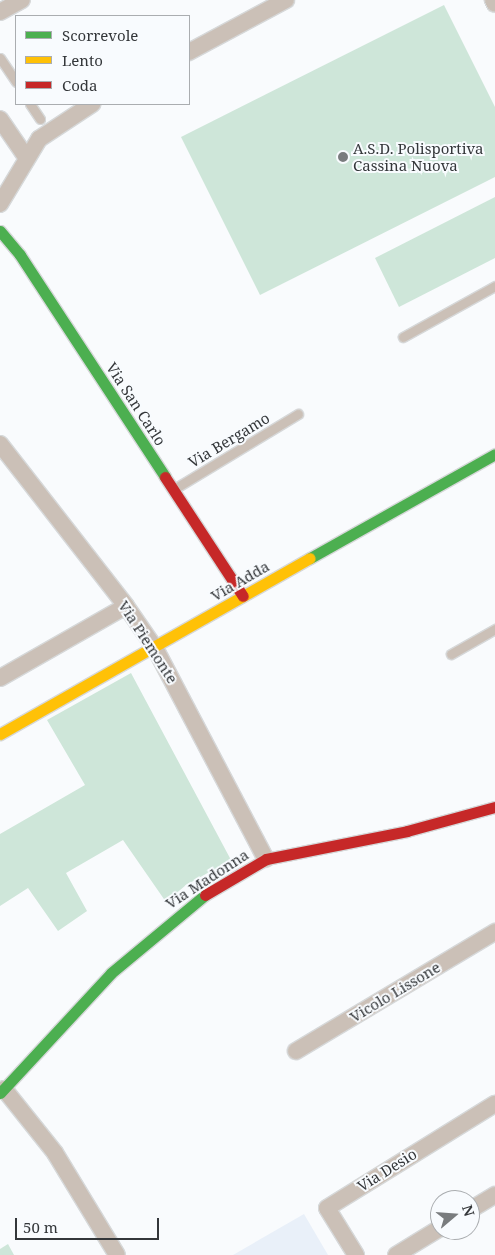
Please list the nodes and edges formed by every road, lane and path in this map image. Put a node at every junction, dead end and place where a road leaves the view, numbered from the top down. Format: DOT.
graph roads {
  1 [pos="22,0"];
  2 [pos="286,0"];
  3 [pos="493,0"];
  4 [pos="495,4"];
  5 [pos="0,12"];
  6 [pos="190,51"];
  7 [pos="0,58"];
  8 [pos="15,80"];
  9 [pos="31,105"];
  10 [pos="90,105"];
  11 [pos="0,119"];
  12 [pos="40,119"];
  13 [pos="26,157"];
  14 [pos="0,204"];
  15 [pos="0,230"];
  16 [pos="495,286"];
  17 [pos="403,337"];
  18 [pos="298,414"];
  19 [pos="0,444"];
  20 [pos="495,454"];
  21 [pos="173,489"];
  22 [pos="243,596"];
  23 [pos="126,606"];
  24 [pos="495,629"];
  25 [pos="155,648"];
  26 [pos="451,654"];
  27 [pos="0,678"];
  28 [pos="0,734"];
  29 [pos="495,807"];
  30 [pos="266,859"];
  31 [pos="495,932"];
  32 [pos="296,1051"];
  33 [pos="2,1091"];
  34 [pos="495,1104"];
  35 [pos="495,1195"];
  36 [pos="480,1204"];
  37 [pos="430,1234"];
  38 [pos="117,1255"];
  39 [pos="356,1255"];
  40 [pos="396,1255"];
  1 -- 5 [label="street"];
  2 -- 6 [label="street"];
  3 -- 4 [label="street"];
  7 -- 8 [label="lane"];
  9 -- 12 [label="lane"];
  10 -- 13 [label="street"];
  11 -- 13 [label="street"];
  13 -- 14 [label="street"];
  15 -- 21 [label="street, Via San Carlo"];
  16 -- 17 [label="lane"];
  18 -- 21 [label="lane, Via Bergamo"];
  19 -- 23 [label="street, Via Piemonte"];
  20 -- 22 [label="street, Via Adda"];
  21 -- 22 [label="street, Via San Carlo"];
  22 -- 25 [label="street, Via Adda"];
  23 -- 25 [label="street, Via Piemonte"];
  23 -- 27 [label="street"];
  24 -- 26 [label="lane"];
  25 -- 28 [label="street, Via Adda"];
  25 -- 30 [label="street, Via Piemonte"];
  29 -- 30 [label="street, Via Madonna"];
  30 -- 33 [label="street, Via Madonna"];
  31 -- 32 [label="street, Vicolo Lissone"];
  33 -- 38 [label="street"];
  34 -- 39 [label="street, Via Desio"];
  35 -- 36 [label="street"];
  37 -- 40 [label="street"];
}
